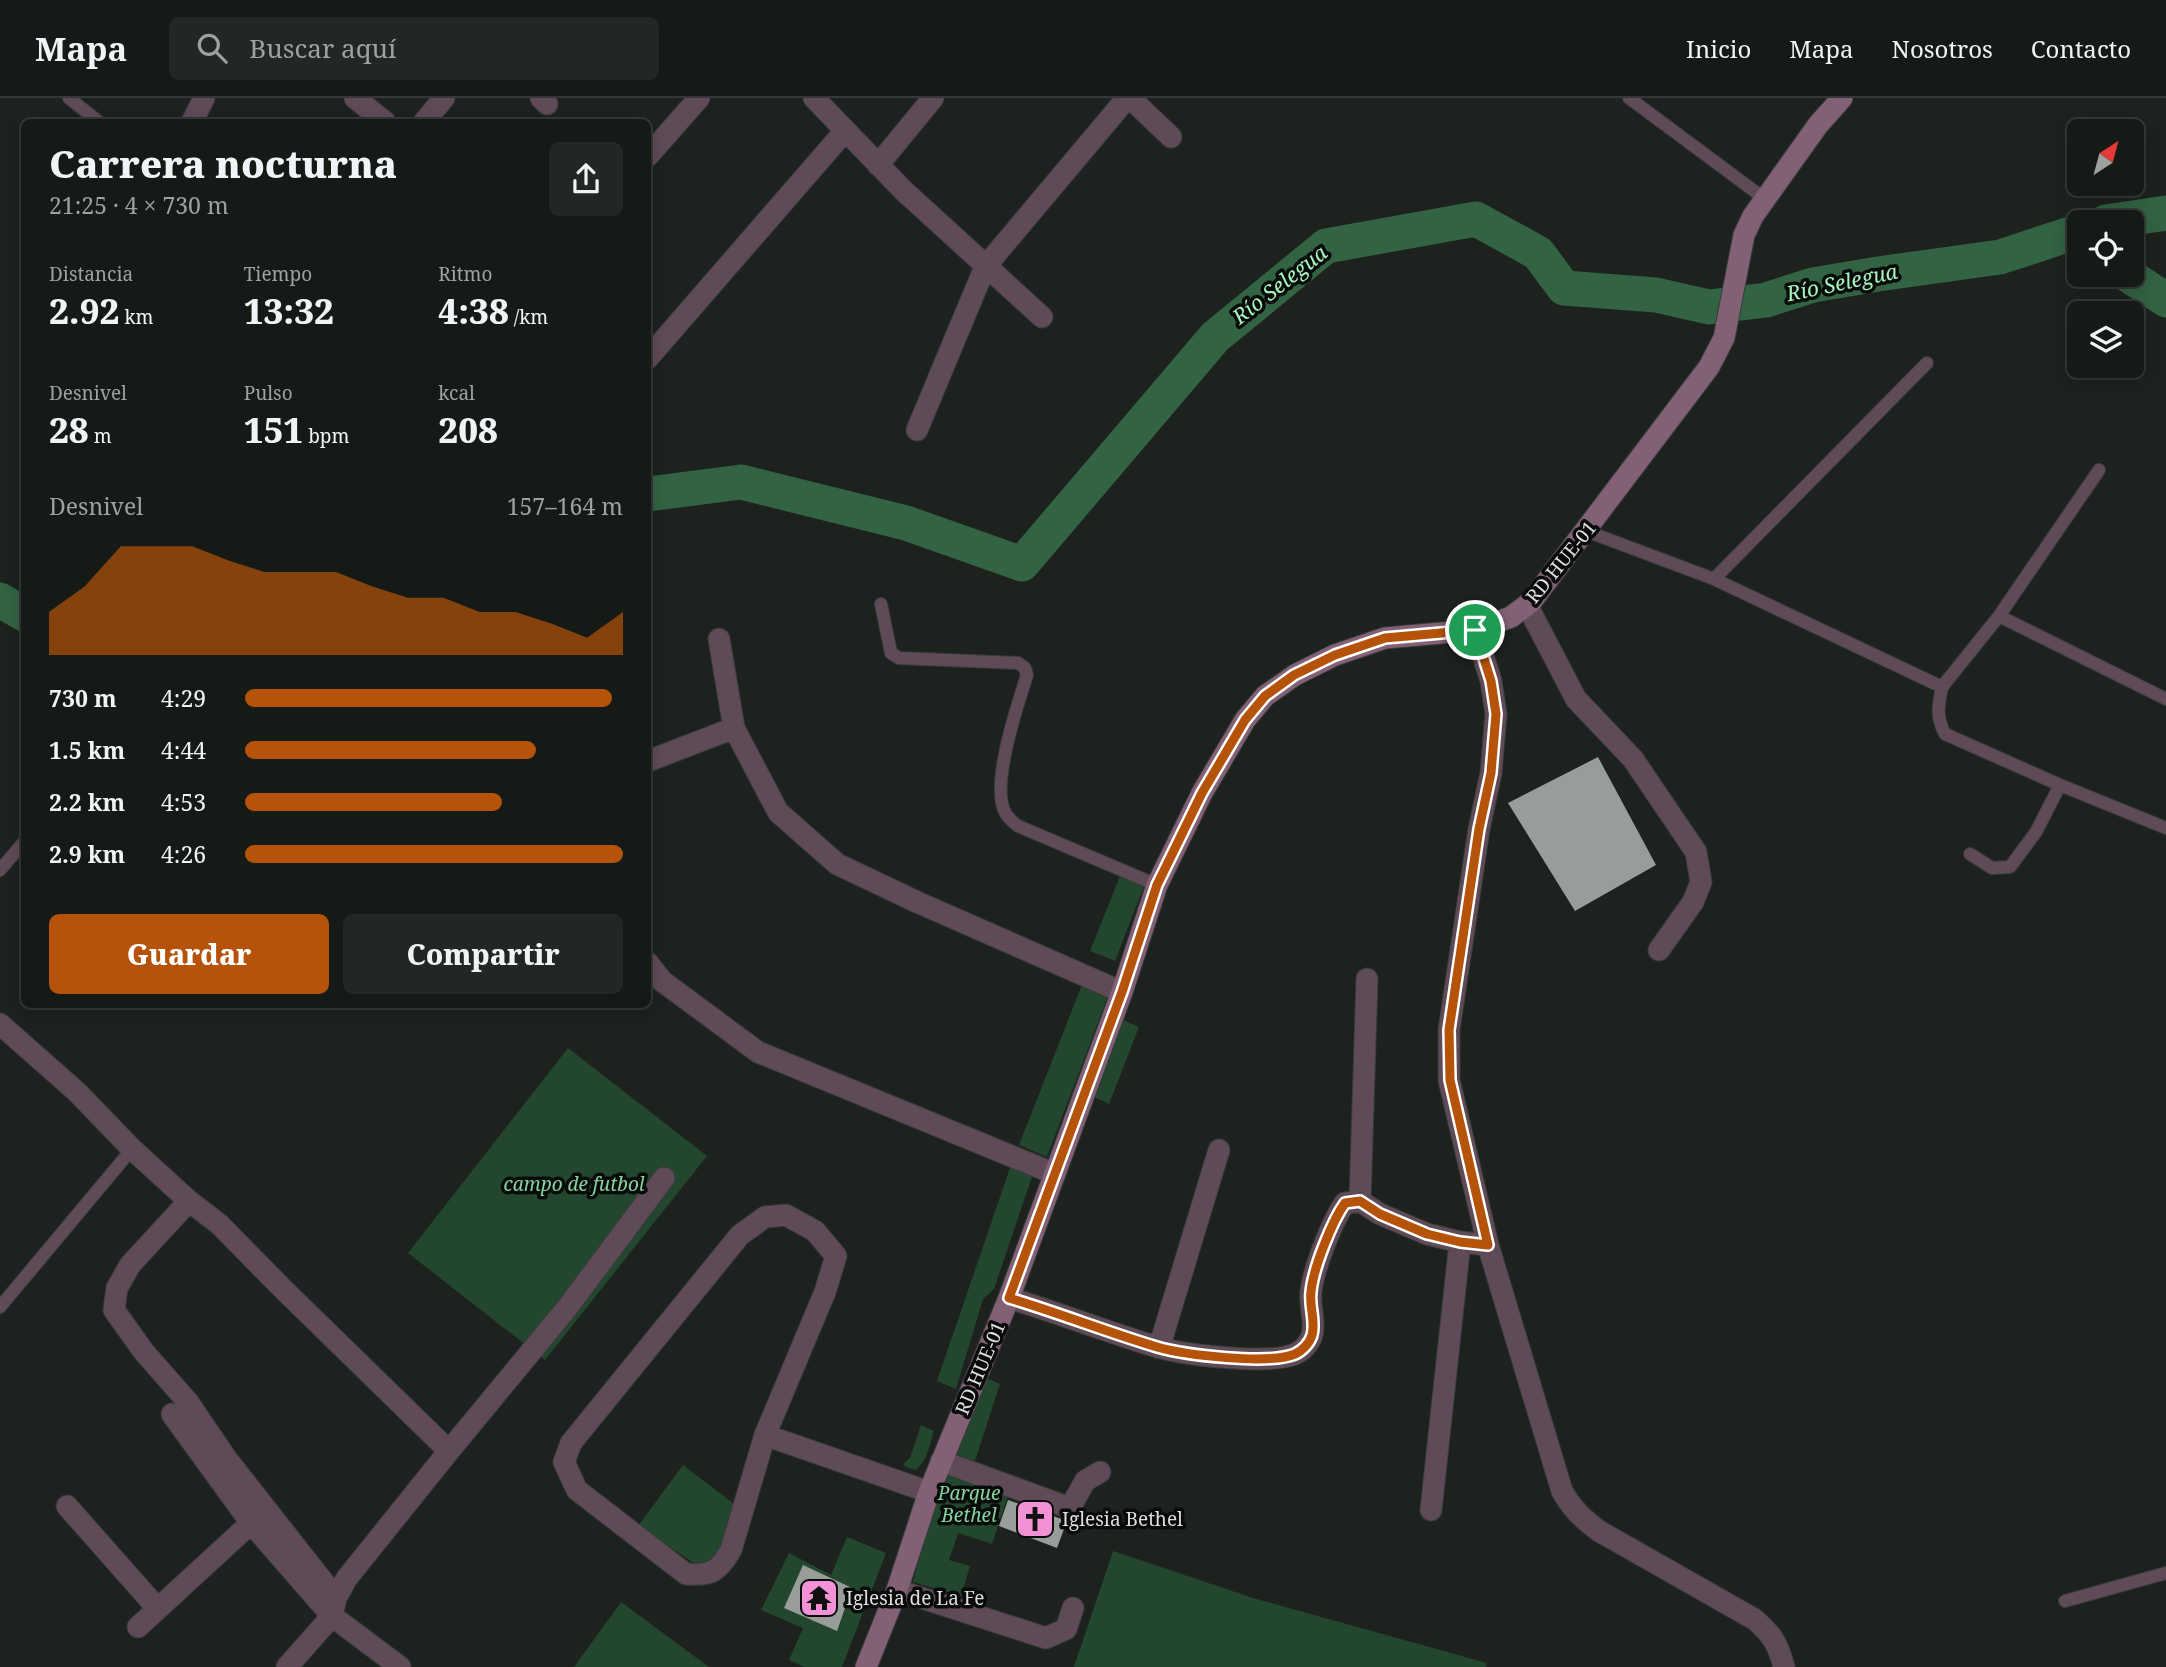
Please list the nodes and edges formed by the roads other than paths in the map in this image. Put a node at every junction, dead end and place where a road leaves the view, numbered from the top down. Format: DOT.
graph roads {
  1 [pos="69,98"];
  2 [pos="204,98"];
  3 [pos="355,98"];
  4 [pos="444,98"];
  5 [pos="699,98"];
  6 [pos="814,98"];
  7 [pos="933,98"];
  8 [pos="1129,98"];
  9 [pos="1629,98"];
  10 [pos="1842,98"];
  11 [pos="95,119"];
  12 [pos="194,119"];
  13 [pos="381,119"];
  14 [pos="426,119"];
  15 [pos="845,131"];
  16 [pos="1171,137"];
  17 [pos="651,153"];
  18 [pos="878,165"];
  19 [pos="1765,199"];
  20 [pos="985,267"];
  21 [pos="1042,317"];
  22 [pos="651,355"];
  23 [pos="1927,363"];
  24 [pos="917,430"];
  25 [pos="2099,470"];
  26 [pos="1586,531"];
  27 [pos="1714,579"];
  28 [pos="881,604"];
  29 [pos="1527,605"];
  30 [pos="1999,616"];
  31 [pos="1475,630"];
  32 [pos="719,639"];
  33 [pos="1942,687"];
  34 [pos="2166,699"];
  35 [pos="734,728"];
  36 [pos="651,760"];
  37 [pos="2060,785"];
  38 [pos="2166,828"];
  39 [pos="21,846"];
  40 [pos="1970,854"];
  41 [pos="0,870"];
  42 [pos="1157,885"];
  43 [pos="1659,950"];
  44 [pos="651,967"];
  45 [pos="1367,979"];
  46 [pos="1122,992"];
  47 [pos="0,1024"];
  48 [pos="132,1149"];
  49 [pos="1219,1150"];
  50 [pos="1055,1174"];
  51 [pos="664,1178"];
  52 [pos="189,1201"];
  53 [pos="1360,1201"];
  54 [pos="1460,1242"];
  55 [pos="1488,1245"];
  56 [pos="1009,1298"];
  57 [pos="0,1307"];
  58 [pos="1159,1348"];
  59 [pos="172,1413"];
  60 [pos="765,1436"];
  61 [pos="449,1451"];
  62 [pos="941,1461"];
  63 [pos="1100,1472"];
  64 [pos="929,1492"];
  65 [pos="67,1506"];
  66 [pos="1432,1510"];
  67 [pos="251,1523"];
  68 [pos="2166,1573"];
  69 [pos="897,1590"];
  70 [pos="2065,1601"];
  71 [pos="334,1607"];
  72 [pos="1073,1608"];
  73 [pos="158,1609"];
  74 [pos="138,1627"];
  75 [pos="397,1666"];
  76 [pos="288,1667"];
  77 [pos="868,1667"];
  78 [pos="1784,1667"];
  1 -- 11 [label="lane"];
  2 -- 12 [label="street"];
  3 -- 13 [label="street"];
  4 -- 14 [label="street"];
  5 -- 17 [label="street"];
  6 -- 15 [label="street"];
  7 -- 18 [label="street"];
  8 -- 16 [label="street"];
  8 -- 20 [label="street"];
  9 -- 19 [label="lane"];
  10 -- 19 [label="street, RD HUE-01"];
  15 -- 18 [label="street"];
  15 -- 22 [label="street"];
  18 -- 20 [label="street"];
  19 -- 26 [label="street, RD HUE-01"];
  20 -- 21 [label="street"];
  20 -- 24 [label="street"];
  23 -- 27 [label="lane"];
  25 -- 30 [label="lane"];
  26 -- 27 [label="lane"];
  26 -- 29 [label="street, RD HUE-01"];
  27 -- 33 [label="lane"];
  28 -- 42 [label="lane"];
  29 -- 31 [label="street, RD HUE-01"];
  29 -- 43 [label="street"];
  30 -- 33 [label="lane"];
  30 -- 34 [label="lane"];
  31 -- 42 [label="street, RD HUE-01"];
  31 -- 55 [label="street"];
  32 -- 35 [label="street"];
  33 -- 37 [label="lane"];
  35 -- 36 [label="street"];
  35 -- 46 [label="street"];
  37 -- 38 [label="lane"];
  37 -- 40 [label="lane"];
  39 -- 41 [label="lane"];
  42 -- 46 [label="street, RD HUE-01"];
  44 -- 50 [label="street"];
  45 -- 53 [label="street"];
  46 -- 50 [label="street, RD HUE-01"];
  47 -- 48 [label="street"];
  48 -- 52 [label="street"];
  48 -- 57 [label="lane"];
  49 -- 58 [label="street"];
  50 -- 56 [label="street, RD HUE-01"];
  51 -- 61 [label="street"];
  52 -- 61 [label="street"];
  52 -- 71 [label="street"];
  53 -- 54 [label="street"];
  53 -- 58 [label="street"];
  54 -- 55 [label="street"];
  54 -- 66 [label="street"];
  55 -- 78 [label="street"];
  56 -- 58 [label="street"];
  56 -- 62 [label="street, RD HUE-01"];
  59 -- 67 [label="street"];
  60 -- 60 [label="street"];
  60 -- 64 [label="street"];
  61 -- 71 [label="street"];
  62 -- 63 [label="street"];
  62 -- 64 [label="street, RD HUE-01"];
  64 -- 69 [label="street, RD HUE-01"];
  65 -- 73 [label="street"];
  67 -- 71 [label="street"];
  67 -- 73 [label="street"];
  68 -- 70 [label="lane"];
  69 -- 72 [label="street"];
  69 -- 77 [label="street, RD HUE-01"];
  71 -- 75 [label="street"];
  71 -- 76 [label="street"];
  73 -- 74 [label="street"];
}
